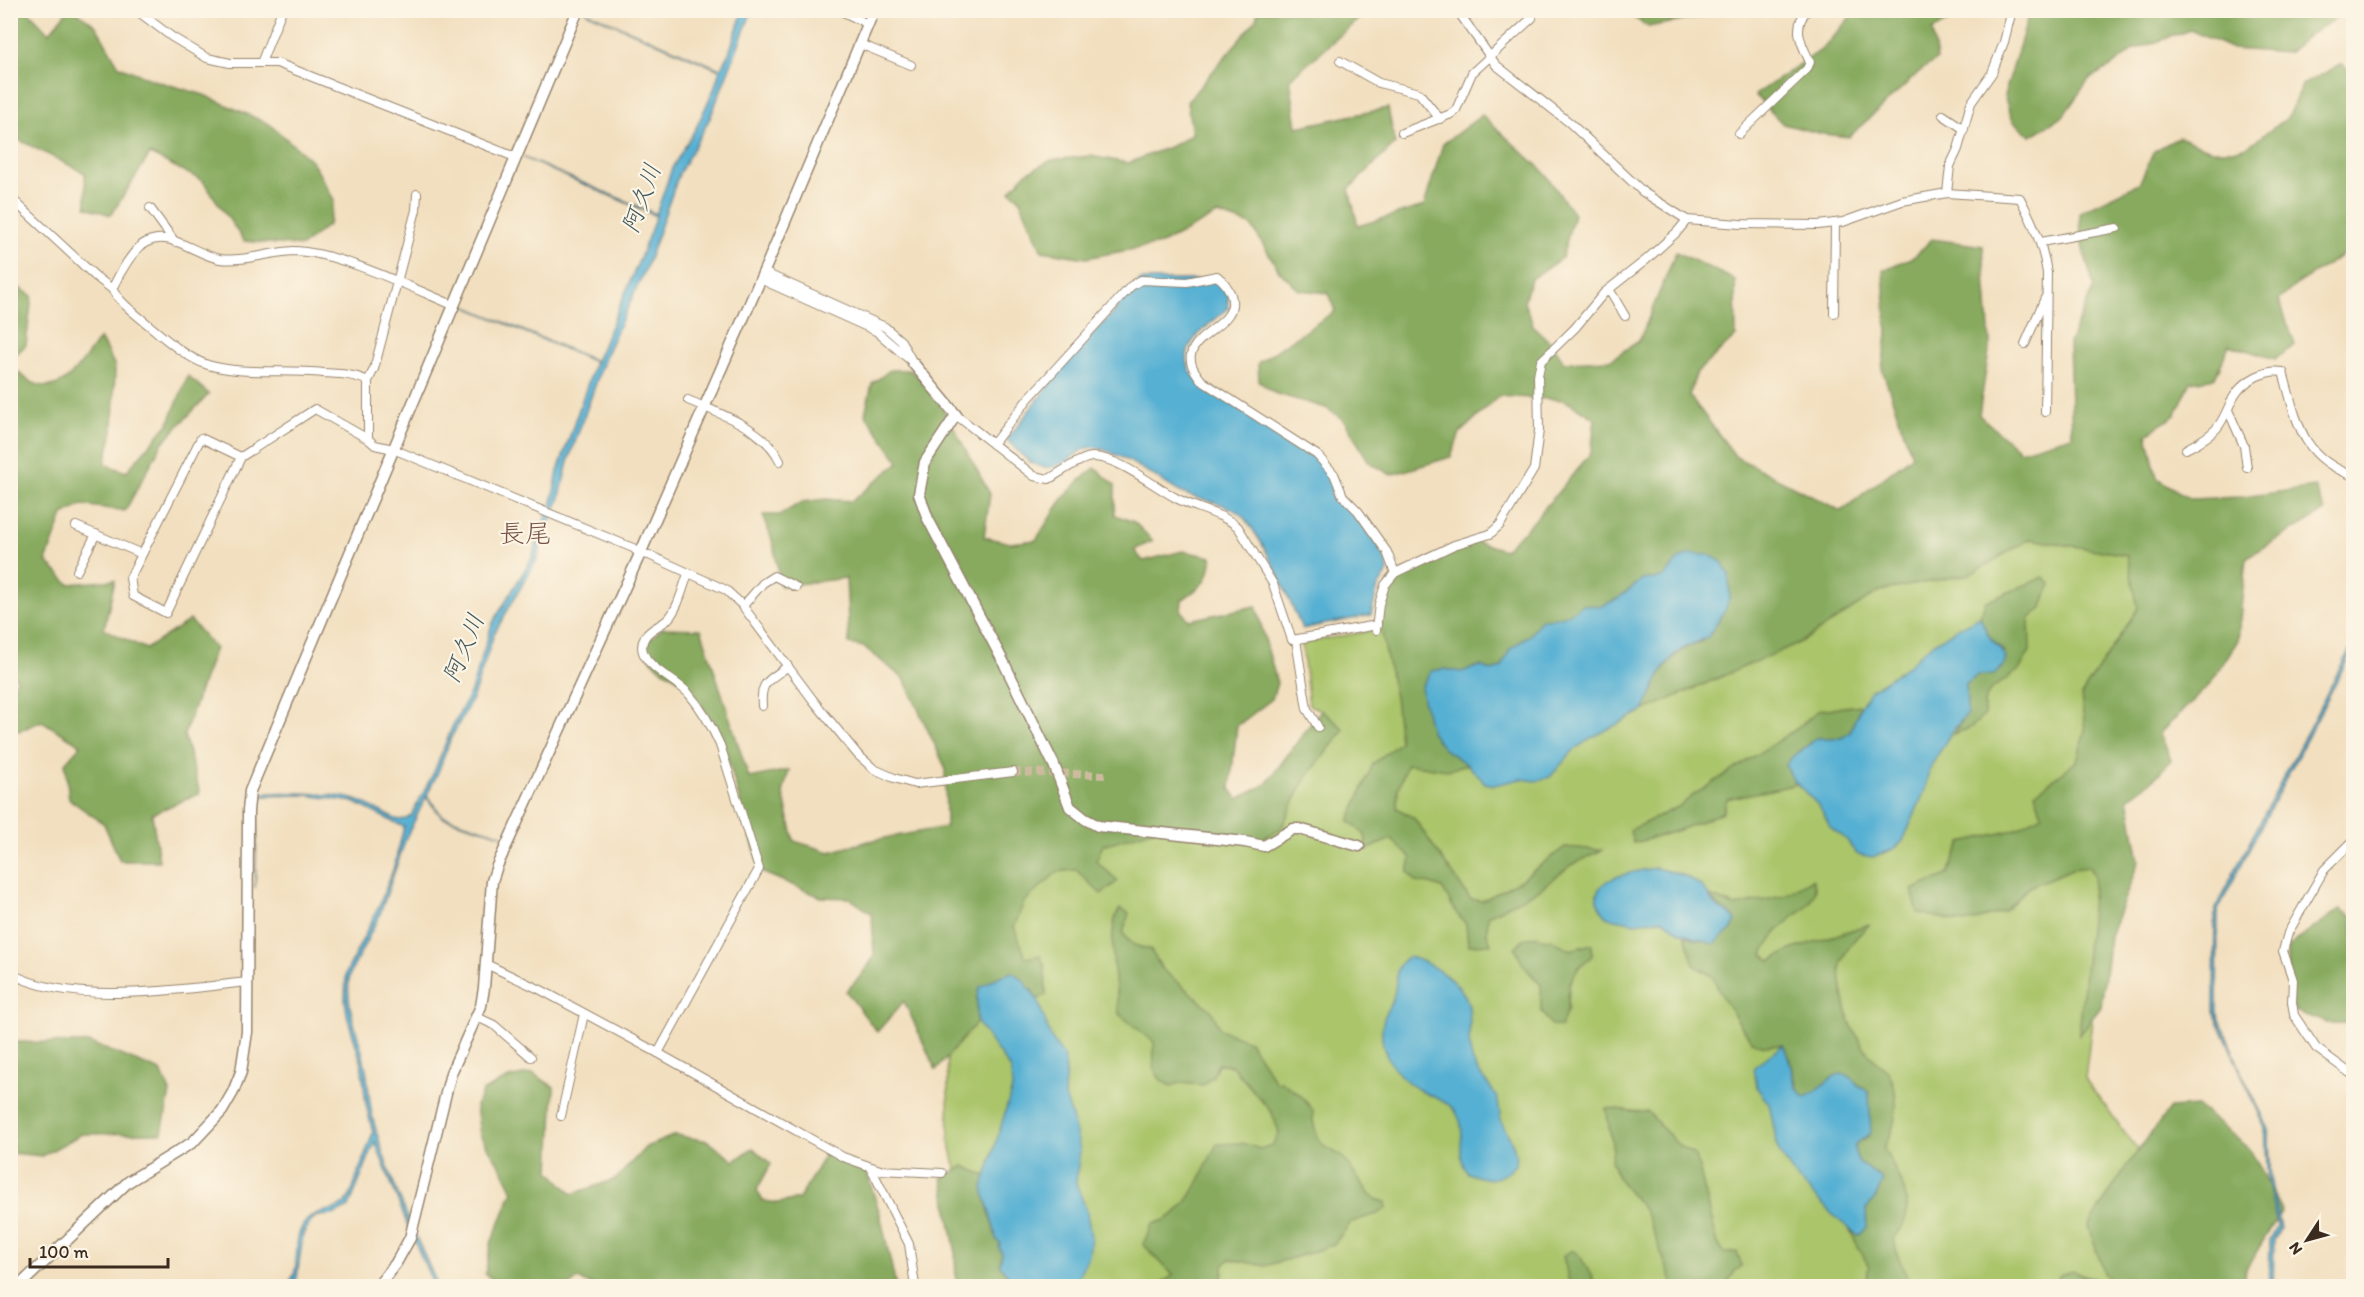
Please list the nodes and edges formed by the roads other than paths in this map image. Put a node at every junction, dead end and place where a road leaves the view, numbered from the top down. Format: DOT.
graph roads {
  1 [pos="136,10"];
  2 [pos="282,10"];
  3 [pos="839,10"];
  4 [pos="874,10"];
  5 [pos="1457,10"];
  6 [pos="1808,10"];
  7 [pos="2012,10"];
  8 [pos="576,11"];
  9 [pos="1532,18"];
  10 [pos="868,24"];
  11 [pos="860,44"];
  12 [pos="1490,57"];
  13 [pos="1340,61"];
  14 [pos="261,63"];
  15 [pos="910,65"];
  16 [pos="1943,115"];
  17 [pos="1440,119"];
  18 [pos="1964,129"];
  19 [pos="1402,133"];
  20 [pos="1739,134"];
  21 [pos="515,157"];
  22 [pos="1947,193"];
  23 [pos="417,194"];
  24 [pos="11,198"];
  25 [pos="150,208"];
  26 [pos="1687,220"];
  27 [pos="1835,223"];
  28 [pos="2117,228"];
  29 [pos="175,242"];
  30 [pos="2041,242"];
  31 [pos="761,276"];
  32 [pos="396,282"];
  33 [pos="112,289"];
  34 [pos="1609,289"];
  35 [pos="2047,292"];
  36 [pos="453,304"];
  37 [pos="1834,313"];
  38 [pos="1625,316"];
  39 [pos="2025,344"];
  40 [pos="913,363"];
  41 [pos="368,381"];
  42 [pos="688,400"];
  43 [pos="704,407"];
  44 [pos="2228,410"];
  45 [pos="2045,412"];
  46 [pos="956,415"];
  47 [pos="368,439"];
  48 [pos="993,444"];
  49 [pos="393,449"];
  50 [pos="2186,449"];
  51 [pos="241,457"];
  52 [pos="780,461"];
  53 [pos="2247,468"];
  54 [pos="2354,476"];
  55 [pos="76,526"];
  56 [pos="96,534"];
  57 [pos="142,554"];
  58 [pos="640,554"];
  59 [pos="77,571"];
  60 [pos="1395,573"];
  61 [pos="688,574"];
  62 [pos="796,587"];
  63 [pos="744,606"];
  64 [pos="1296,640"];
  65 [pos="788,666"];
  66 [pos="762,706"];
  67 [pos="1318,727"];
  68 [pos="1012,772"];
  69 [pos="2354,840"];
  70 [pos="1359,846"];
  71 [pos="486,964"];
  72 [pos="10,973"];
  73 [pos="248,982"];
  74 [pos="584,1014"];
  75 [pos="477,1017"];
  76 [pos="658,1053"];
  77 [pos="531,1057"];
  78 [pos="2354,1076"];
  79 [pos="561,1116"];
  80 [pos="871,1168"];
  81 [pos="942,1173"];
  82 [pos="19,1287"];
  83 [pos="378,1287"];
  84 [pos="915,1287"];
  1 -- 14 [label="street"];
  2 -- 14 [label="street"];
  3 -- 10 [label="street"];
  4 -- 10 [label="street"];
  5 -- 12 [label="street"];
  6 -- 20 [label="street"];
  7 -- 18 [label="street"];
  8 -- 21 [label="street"];
  9 -- 12 [label="street"];
  10 -- 11 [label="street"];
  11 -- 15 [label="street"];
  11 -- 31 [label="street"];
  12 -- 17 [label="street"];
  12 -- 26 [label="street"];
  13 -- 17 [label="street"];
  14 -- 21 [label="street"];
  16 -- 18 [label="street"];
  17 -- 19 [label="street"];
  18 -- 22 [label="street"];
  21 -- 36 [label="street"];
  22 -- 27 [label="street"];
  22 -- 30 [label="street"];
  23 -- 32 [label="street"];
  24 -- 33 [label="street"];
  25 -- 29 [label="street"];
  26 -- 27 [label="street"];
  26 -- 34 [label="street"];
  27 -- 37 [label="street"];
  28 -- 30 [label="street"];
  29 -- 32 [label="street"];
  29 -- 33 [label="street"];
  30 -- 35 [label="street"];
  31 -- 40 [label="street"];
  31 -- 43 [label="street"];
  32 -- 36 [label="street"];
  32 -- 41 [label="street"];
  33 -- 41 [label="street"];
  34 -- 38 [label="street"];
  34 -- 60 [label="street"];
  35 -- 39 [label="street"];
  35 -- 45 [label="street"];
  36 -- 49 [label="street"];
  40 -- 46 [label="street"];
  41 -- 47 [label="street"];
  42 -- 43 [label="street"];
  43 -- 52 [label="street"];
  43 -- 58 [label="street"];
  44 -- 50 [label="street"];
  44 -- 53 [label="street"];
  44 -- 54 [label="street"];
  46 -- 48 [label="street"];
  46 -- 70 [label="street"];
  47 -- 49 [label="street"];
  47 -- 51 [label="street"];
  48 -- 60 [label="street"];
  48 -- 64 [label="street"];
  49 -- 58 [label="street"];
  49 -- 73 [label="street"];
  51 -- 57 [label="street"];
  51 -- 57 [label="street"];
  55 -- 56 [label="street"];
  56 -- 57 [label="street"];
  56 -- 59 [label="street"];
  58 -- 61 [label="street"];
  58 -- 71 [label="street"];
  60 -- 64 [label="street"];
  61 -- 63 [label="street"];
  61 -- 76 [label="street"];
  62 -- 63 [label="street"];
  63 -- 65 [label="street"];
  64 -- 67 [label="street"];
  65 -- 66 [label="street"];
  65 -- 68 [label="street"];
  69 -- 78 [label="street"];
  71 -- 74 [label="street"];
  71 -- 75 [label="street"];
  72 -- 73 [label="street"];
  73 -- 82 [label="street"];
  74 -- 76 [label="street"];
  74 -- 79 [label="street"];
  75 -- 77 [label="street"];
  75 -- 83 [label="street"];
  76 -- 80 [label="street"];
  80 -- 81 [label="street"];
  80 -- 84 [label="street"];
}
